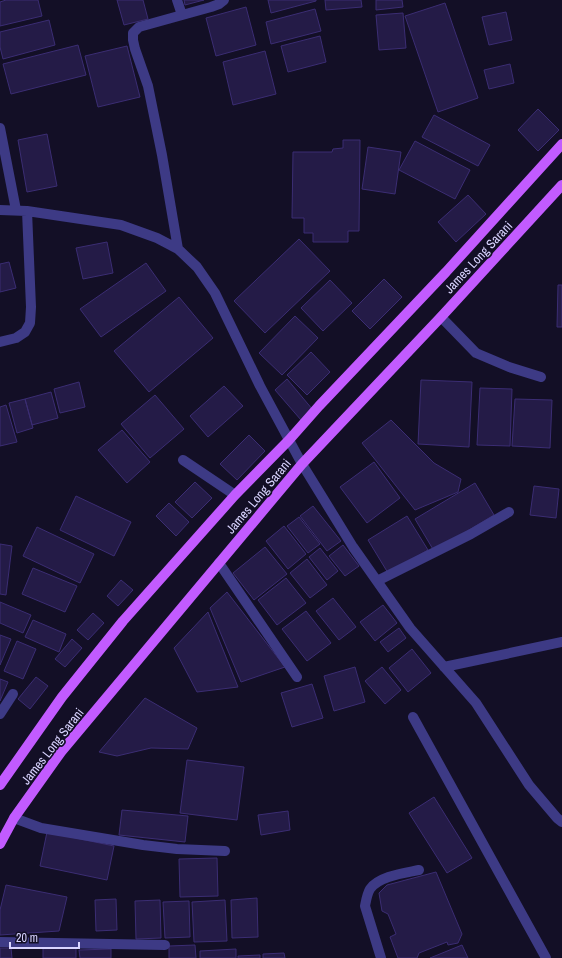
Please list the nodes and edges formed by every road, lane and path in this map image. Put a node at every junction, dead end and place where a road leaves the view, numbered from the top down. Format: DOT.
graph roads {
  1 [pos="176,0"];
  2 [pos="224,0"];
  3 [pos="182,15"];
  4 [pos="0,128"];
  5 [pos="562,144"];
  6 [pos="562,185"];
  7 [pos="0,210"];
  8 [pos="16,210"];
  9 [pos="27,211"];
  10 [pos="178,249"];
  11 [pos="441,317"];
  12 [pos="0,342"];
  13 [pos="541,377"];
  14 [pos="289,440"];
  15 [pos="183,460"];
  16 [pos="302,464"];
  17 [pos="235,495"];
  18 [pos="509,512"];
  19 [pos="219,563"];
  20 [pos="377,581"];
  21 [pos="562,642"];
  22 [pos="444,667"];
  23 [pos="297,677"];
  24 [pos="13,694"];
  25 [pos="0,714"];
  26 [pos="413,717"];
  27 [pos="0,785"];
  28 [pos="14,818"];
  29 [pos="562,822"];
  30 [pos="0,844"];
  31 [pos="226,851"];
  32 [pos="420,870"];
  33 [pos="0,942"];
  34 [pos="165,945"];
  35 [pos="381,958"];
  36 [pos="546,958"];
  1 -- 3 [label="street"];
  2 -- 3 [label="street"];
  3 -- 10 [label="street"];
  4 -- 8 [label="street"];
  5 -- 14 [label="main road"];
  6 -- 11 [label="main road, James Long Sarani"];
  7 -- 8 [label="street"];
  8 -- 9 [label="street"];
  9 -- 10 [label="street"];
  9 -- 12 [label="street"];
  10 -- 14 [label="street"];
  11 -- 13 [label="street"];
  11 -- 16 [label="main road, James Long Sarani"];
  14 -- 16 [label="street"];
  14 -- 17 [label="main road"];
  15 -- 17 [label="street"];
  16 -- 19 [label="main road, James Long Sarani"];
  16 -- 20 [label="street"];
  17 -- 27 [label="main road"];
  18 -- 20 [label="street"];
  19 -- 23 [label="street"];
  19 -- 28 [label="main road, James Long Sarani"];
  20 -- 22 [label="street"];
  21 -- 22 [label="street"];
  22 -- 29 [label="street"];
  24 -- 25 [label="street"];
  26 -- 36 [label="street"];
  28 -- 30 [label="main road, James Long Sarani"];
  28 -- 31 [label="street"];
  32 -- 35 [label="street"];
  33 -- 34 [label="street"];
}
